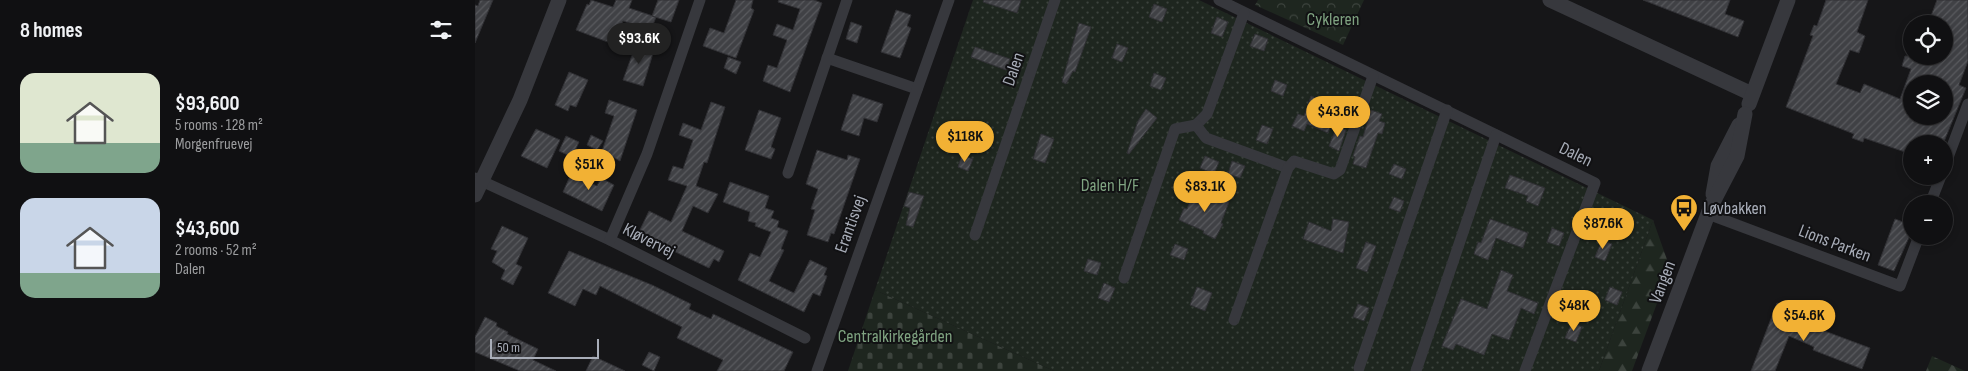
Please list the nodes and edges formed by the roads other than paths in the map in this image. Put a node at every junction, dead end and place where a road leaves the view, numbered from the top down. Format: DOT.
graph roads {
  1 [pos="559,0"];
  2 [pos="699,0"];
  3 [pos="847,0"];
  4 [pos="949,0"];
  5 [pos="1055,0"];
  6 [pos="1219,0"];
  7 [pos="1550,0"];
  8 [pos="1788,0"];
  9 [pos="1244,13"];
  10 [pos="827,58"];
  11 [pos="1373,76"];
  12 [pos="917,89"];
  13 [pos="1752,94"];
  14 [pos="1968,104"];
  15 [pos="1447,110"];
  16 [pos="1196,125"];
  17 [pos="1496,134"];
  18 [pos="1953,144"];
  19 [pos="1288,168"];
  20 [pos="788,173"];
  21 [pos="479,180"];
  22 [pos="475,195"];
  23 [pos="1709,210"];
  24 [pos="975,235"];
  25 [pos="610,240"];
  26 [pos="1916,245"];
  27 [pos="1123,278"];
  28 [pos="1234,320"];
  29 [pos="805,338"];
  30 [pos="1359,368"];
  31 [pos="817,371"];
  32 [pos="1416,371"];
  33 [pos="1525,371"];
  34 [pos="1649,371"];
  1 -- 21 [label="street"];
  2 -- 25 [label="street"];
  3 -- 10 [label="street"];
  4 -- 12 [label="street, Erantisvej"];
  5 -- 24 [label="street, Dalen"];
  6 -- 9 [label="street, Dalen"];
  7 -- 13 [label="street"];
  8 -- 13 [label="street, Vangen"];
  9 -- 11 [label="street, Dalen"];
  9 -- 16 [label="street"];
  10 -- 12 [label="street"];
  10 -- 20 [label="street"];
  11 -- 15 [label="street, Dalen"];
  11 -- 19 [label="street"];
  12 -- 31 [label="street, Erantisvej"];
  13 -- 23 [label="street, Vangen"];
  14 -- 18 [label="street"];
  15 -- 17 [label="street, Dalen"];
  15 -- 30 [label="street"];
  16 -- 19 [label="street"];
  16 -- 27 [label="street"];
  17 -- 32 [label="street"];
  17 -- 33 [label="street, Dalen"];
  19 -- 28 [label="street"];
  21 -- 22 [label="street"];
  21 -- 25 [label="street, Kløvervej"];
  23 -- 26 [label="street, Lions Parken"];
  23 -- 34 [label="street, Vangen"];
  25 -- 29 [label="street, Kløvervej"];
}
